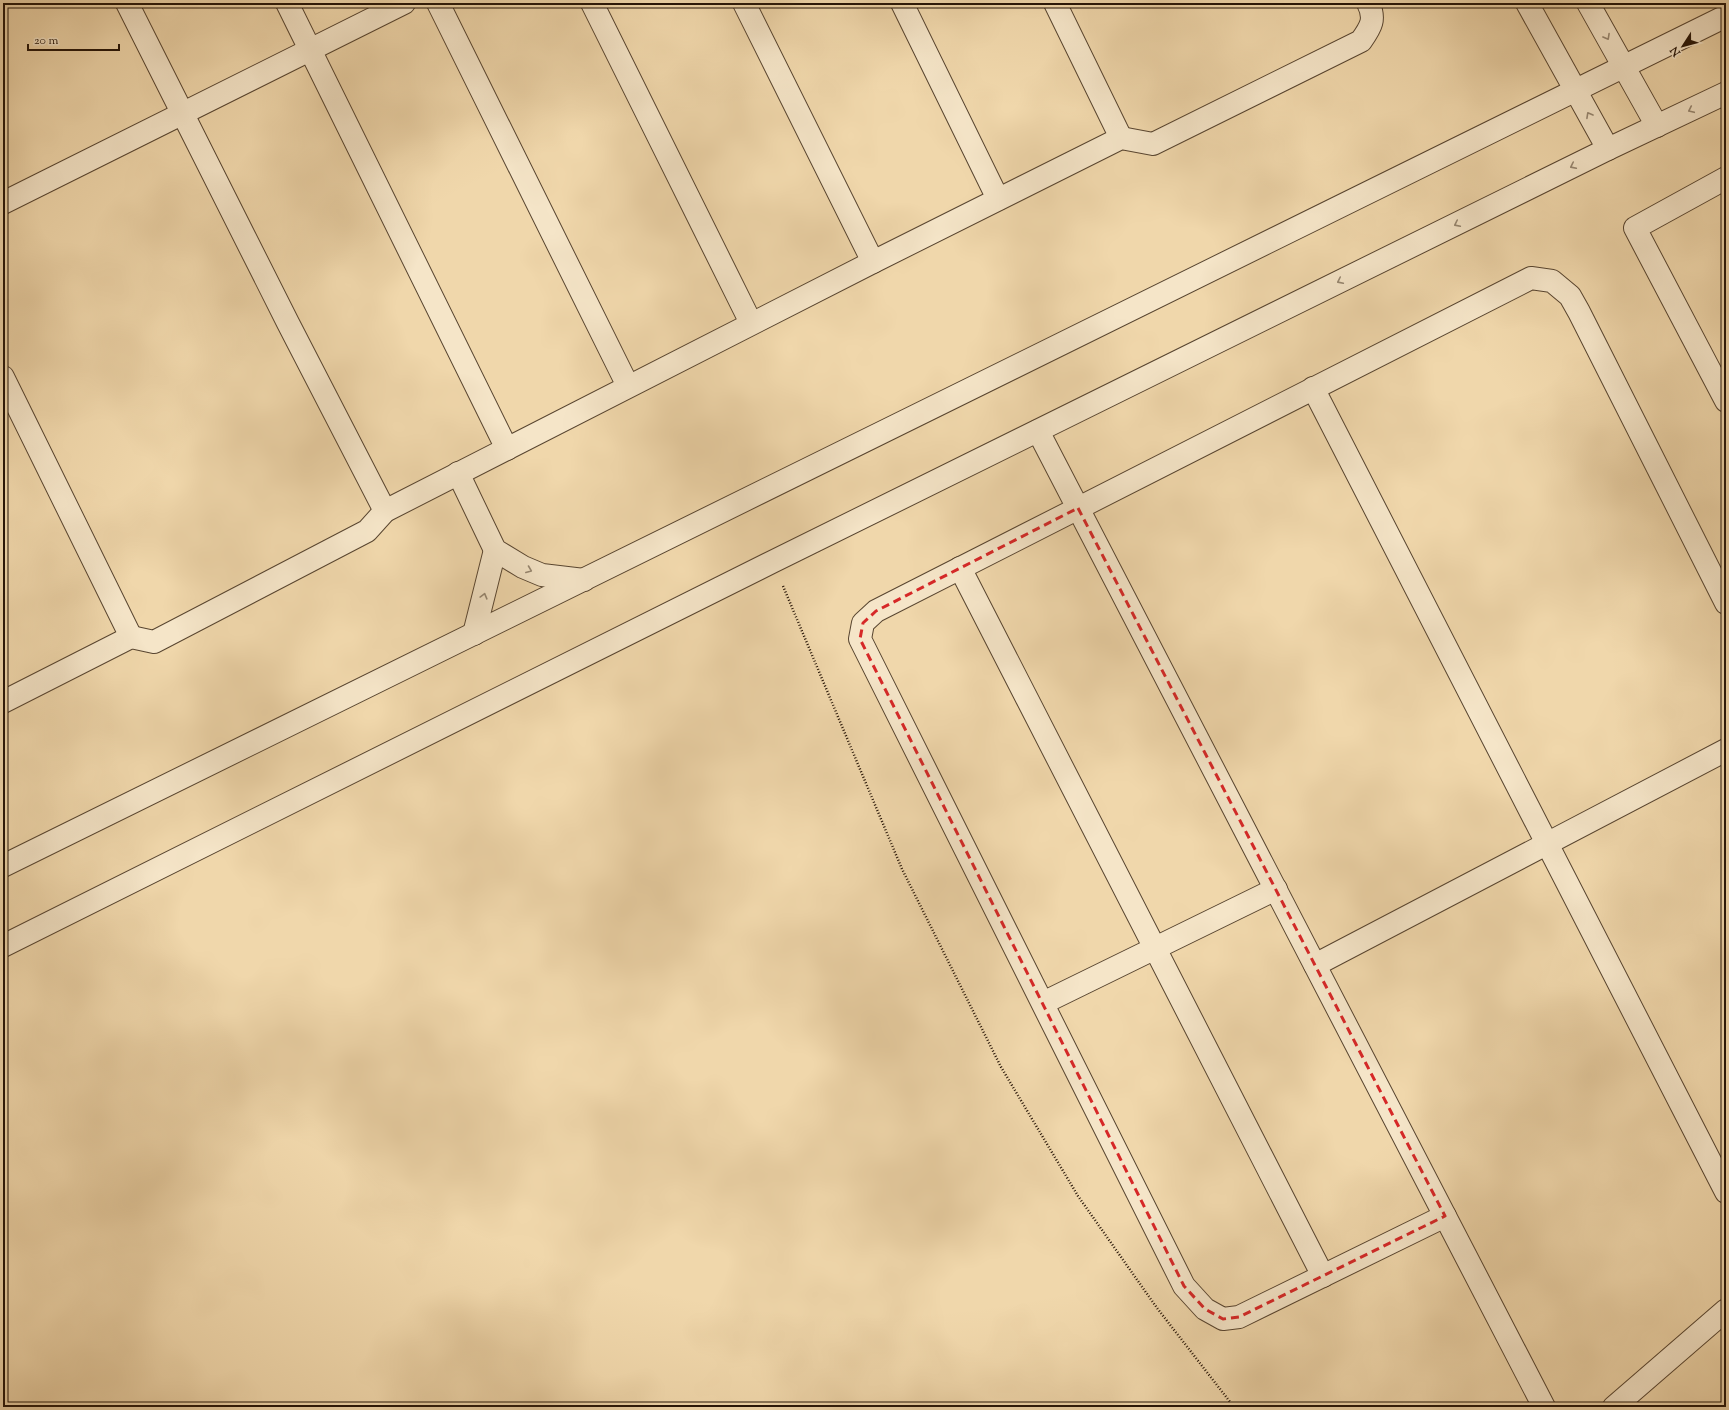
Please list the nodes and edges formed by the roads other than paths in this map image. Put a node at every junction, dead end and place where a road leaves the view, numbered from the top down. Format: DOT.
graph roads {
  1 [pos="127,3"];
  2 [pos="287,3"];
  3 [pos="404,3"];
  4 [pos="438,3"];
  5 [pos="592,3"];
  6 [pos="744,3"];
  7 [pos="902,3"];
  8 [pos="1055,3"];
  9 [pos="1527,3"];
  10 [pos="1588,3"];
  11 [pos="1371,8"];
  12 [pos="1726,16"];
  13 [pos="310,50"];
  14 [pos="1623,66"];
  15 [pos="1575,90"];
  16 [pos="1726,93"];
  17 [pos="182,113"];
  18 [pos="1656,126"];
  19 [pos="1121,138"];
  20 [pos="1608,149"];
  21 [pos="1726,178"];
  22 [pos="998,199"];
  23 [pos="3,203"];
  24 [pos="873,262"];
  25 [pos="751,324"];
  26 [pos="3,377"];
  27 [pos="628,386"];
  28 [pos="1313,388"];
  29 [pos="1726,401"];
  30 [pos="1038,430"];
  31 [pos="507,449"];
  32 [pos="458,474"];
  33 [pos="1078,508"];
  34 [pos="385,511"];
  35 [pos="495,550"];
  36 [pos="960,568"];
  37 [pos="584,580"];
  38 [pos="1726,603"];
  39 [pos="474,634"];
  40 [pos="131,636"];
  41 [pos="3,702"];
  42 [pos="1726,750"];
  43 [pos="1547,843"];
  44 [pos="3,866"];
  45 [pos="1276,889"];
  46 [pos="3,946"];
  47 [pos="1155,948"];
  48 [pos="1315,965"];
  49 [pos="1043,1003"];
  50 [pos="1726,1192"];
  51 [pos="1445,1216"];
  52 [pos="1323,1276"];
  53 [pos="1726,1310"];
  54 [pos="1544,1407"];
  55 [pos="1614,1407"];
  1 -- 17 [label="street"];
  2 -- 13 [label="street"];
  3 -- 13 [label="street"];
  4 -- 27 [label="street"];
  5 -- 25 [label="street"];
  6 -- 24 [label="street"];
  7 -- 22 [label="street"];
  8 -- 19 [label="street"];
  9 -- 15 [label="street"];
  10 -- 14 [label="street, one-way"];
  11 -- 19 [label="street"];
  12 -- 14 [label="street"];
  13 -- 17 [label="street"];
  13 -- 31 [label="street"];
  14 -- 15 [label="street"];
  14 -- 18 [label="street"];
  20 -- 15 [label="street, one-way"];
  15 -- 37 [label="street"];
  16 -- 18 [label="street, one-way"];
  17 -- 23 [label="street"];
  17 -- 34 [label="street"];
  18 -- 20 [label="street"];
  19 -- 22 [label="street"];
  20 -- 30 [label="street, one-way"];
  21 -- 29 [label="street"];
  22 -- 24 [label="street"];
  24 -- 25 [label="street"];
  25 -- 27 [label="street"];
  26 -- 40 [label="street"];
  27 -- 31 [label="street"];
  28 -- 33 [label="street"];
  28 -- 38 [label="street"];
  28 -- 43 [label="street"];
  30 -- 33 [label="street"];
  30 -- 46 [label="street"];
  31 -- 32 [label="street"];
  32 -- 34 [label="street"];
  32 -- 35 [label="street"];
  33 -- 36 [label="street"];
  33 -- 45 [label="street"];
  34 -- 40 [label="street"];
  35 -- 37 [label="street, one-way"];
  39 -- 35 [label="street, one-way"];
  36 -- 47 [label="street"];
  36 -- 49 [label="street"];
  37 -- 39 [label="street"];
  39 -- 44 [label="street"];
  40 -- 41 [label="street"];
  42 -- 43 [label="street"];
  43 -- 48 [label="street"];
  43 -- 50 [label="street"];
  45 -- 47 [label="street"];
  45 -- 48 [label="street"];
  47 -- 49 [label="street"];
  47 -- 52 [label="street"];
  48 -- 51 [label="street"];
  49 -- 52 [label="street"];
  51 -- 52 [label="street"];
  51 -- 54 [label="street"];
  53 -- 55 [label="street"];
}
